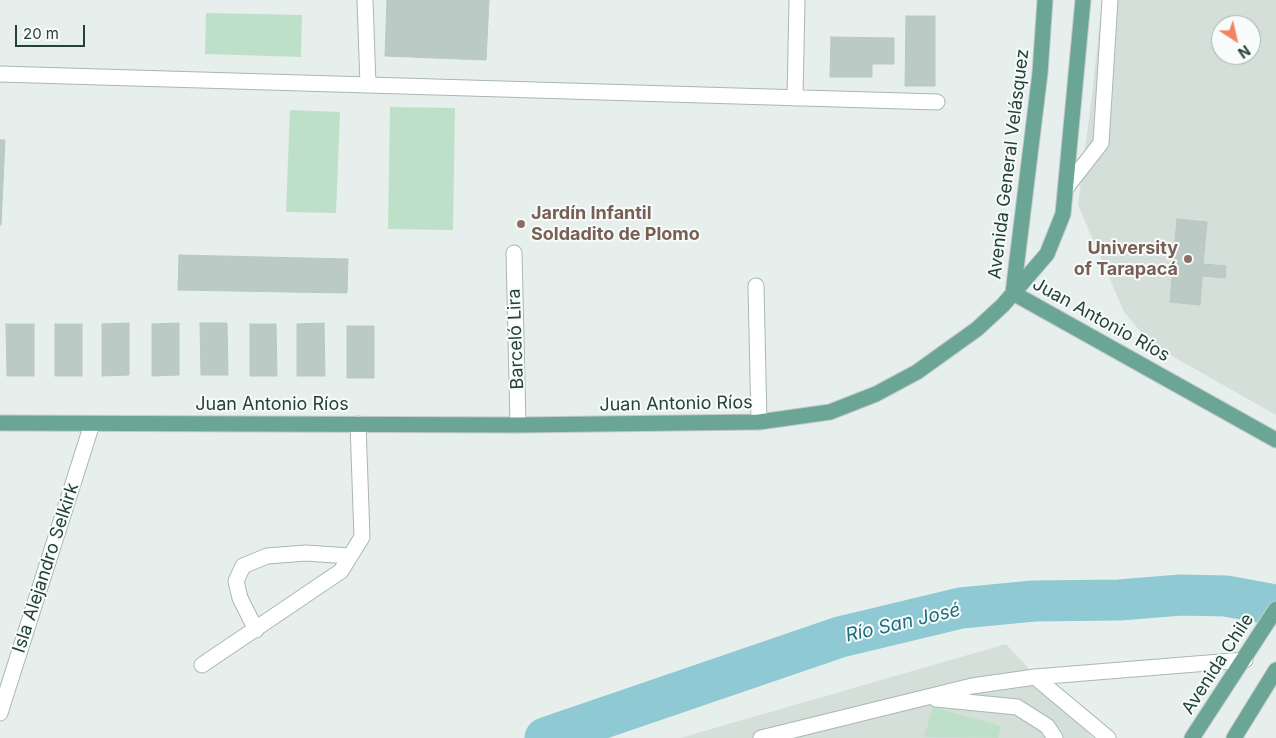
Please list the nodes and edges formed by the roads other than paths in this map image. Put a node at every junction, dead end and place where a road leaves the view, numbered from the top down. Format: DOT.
graph roads {
  1 [pos="366,0"];
  2 [pos="797,0"];
  3 [pos="1045,0"];
  4 [pos="1083,0"];
  5 [pos="1110,0"];
  6 [pos="0,74"];
  7 [pos="368,85"];
  8 [pos="795,98"];
  9 [pos="937,102"];
  10 [pos="1066,188"];
  11 [pos="514,253"];
  12 [pos="756,286"];
  13 [pos="1013,292"];
  14 [pos="759,422"];
  15 [pos="0,423"];
  16 [pos="92,424"];
  17 [pos="358,424"];
  18 [pos="518,425"];
  19 [pos="1276,440"];
  20 [pos="350,556"];
  21 [pos="1276,609"];
  22 [pos="256,630"];
  23 [pos="1245,660"];
  24 [pos="202,665"];
  25 [pos="1276,670"];
  26 [pos="1035,677"];
  27 [pos="923,698"];
  28 [pos="0,713"];
  29 [pos="761,738"];
  30 [pos="1055,738"];
  31 [pos="1108,738"];
  32 [pos="1192,738"];
  33 [pos="1234,738"];
  1 -- 7 [label="street"];
  2 -- 8 [label="street"];
  3 -- 13 [label="main road, Avenida General Velásquez"];
  4 -- 10 [label="main road, Avenida General Velásquez"];
  5 -- 10 [label="street"];
  6 -- 7 [label="street"];
  7 -- 8 [label="street"];
  8 -- 9 [label="street"];
  10 -- 13 [label="main road, Avenida General Velásquez"];
  11 -- 18 [label="street, Barceló Lira"];
  12 -- 14 [label="street"];
  13 -- 14 [label="main road, Juan Antonio Ríos"];
  13 -- 19 [label="main road, Juan Antonio Ríos"];
  14 -- 18 [label="main road, Juan Antonio Ríos"];
  15 -- 16 [label="main road, Juan Antonio Ríos"];
  16 -- 17 [label="main road, Juan Antonio Ríos"];
  16 -- 28 [label="street, Isla Alejandro Selkirk"];
  17 -- 18 [label="main road, Juan Antonio Ríos"];
  17 -- 20 [label="street"];
  20 -- 22 [label="street"];
  20 -- 22 [label="street"];
  21 -- 23 [label="main road, Avenida Chile"];
  22 -- 24 [label="street"];
  23 -- 26 [label="street"];
  23 -- 32 [label="main road, Avenida Chile"];
  25 -- 33 [label="main road"];
  26 -- 27 [label="street"];
  26 -- 31 [label="street"];
  27 -- 29 [label="street"];
  27 -- 30 [label="street"];
}
